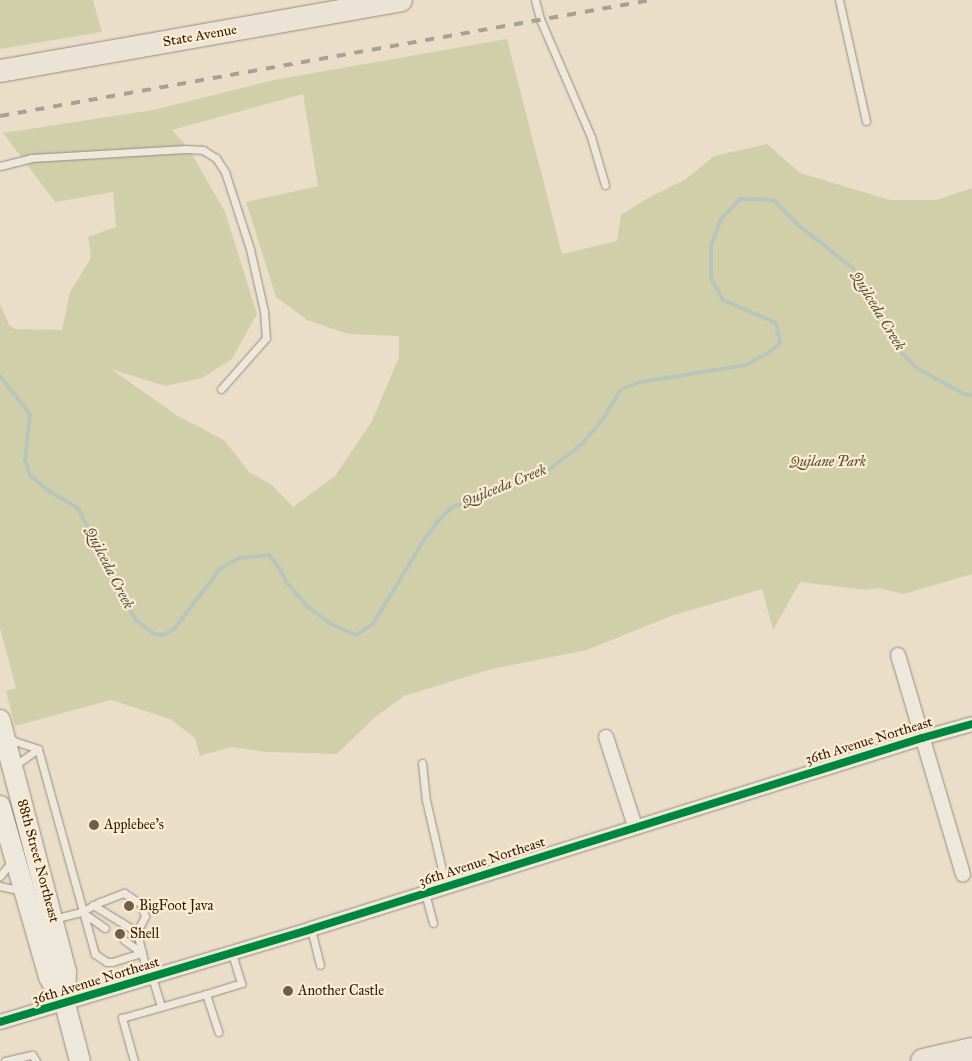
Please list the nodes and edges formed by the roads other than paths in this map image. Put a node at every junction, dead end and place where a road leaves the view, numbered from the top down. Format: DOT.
graph roads {
  1 [pos="401,0"];
  2 [pos="535,0"];
  3 [pos="839,0"];
  4 [pos="348,5"];
  5 [pos="0,72"];
  6 [pos="866,121"];
  7 [pos="0,166"];
  8 [pos="605,185"];
  9 [pos="221,389"];
  10 [pos="898,655"];
  11 [pos="1,724"];
  12 [pos="972,724"];
  13 [pos="606,738"];
  14 [pos="922,738"];
  15 [pos="38,749"];
  16 [pos="6,763"];
  17 [pos="422,763"];
  18 [pos="0,792"];
  19 [pos="0,806"];
  20 [pos="635,826"];
  21 [pos="14,857"];
  22 [pos="36,858"];
  23 [pos="963,875"];
  24 [pos="0,876"];
  25 [pos="0,886"];
  26 [pos="446,887"];
  27 [pos="25,892"];
  28 [pos="425,894"];
  29 [pos="93,905"];
  30 [pos="82,912"];
  31 [pos="53,919"];
  32 [pos="433,923"];
  33 [pos="105,928"];
  34 [pos="311,929"];
  35 [pos="137,932"];
  36 [pos="89,936"];
  37 [pos="124,940"];
  38 [pos="97,941"];
  39 [pos="142,953"];
  40 [pos="232,953"];
  41 [pos="116,954"];
  42 [pos="123,958"];
  43 [pos="320,965"];
  44 [pos="150,978"];
  45 [pos="206,994"];
  46 [pos="65,1004"];
  47 [pos="161,1007"];
  48 [pos="0,1022"];
  49 [pos="218,1032"];
  50 [pos="972,1050"];
  51 [pos="5,1061"];
  52 [pos="36,1061"];
  53 [pos="80,1061"];
  54 [pos="134,1061"];
  55 [pos="924,1061"];
  1 -- 4 [label="main road, State Avenue"];
  2 -- 8 [label="lane"];
  3 -- 6 [label="lane"];
  4 -- 5 [label="main road, State Avenue"];
  7 -- 9 [label="lane"];
  10 -- 14 [label="street"];
  11 -- 15 [label="lane"];
  11 -- 16 [label="main road, 88th Street Northeast"];
  12 -- 14 [label="street, 36th Avenue Northeast"];
  13 -- 20 [label="street"];
  14 -- 20 [label="street, 36th Avenue Northeast"];
  14 -- 23 [label="street"];
  15 -- 16 [label="lane"];
  15 -- 30 [label="lane"];
  16 -- 22 [label="main road, 88th Street Northeast"];
  17 -- 26 [label="lane"];
  18 -- 22 [label="main road"];
  19 -- 21 [label="main road, 88th Street Northeast"];
  20 -- 26 [label="street, 36th Avenue Northeast"];
  21 -- 24 [label="lane"];
  21 -- 27 [label="main road, 88th Street Northeast"];
  22 -- 31 [label="main road, 88th Street Northeast"];
  25 -- 27 [label="lane"];
  26 -- 28 [label="street, 36th Avenue Northeast"];
  27 -- 46 [label="main road, 88th Street Northeast"];
  28 -- 32 [label="lane"];
  28 -- 34 [label="street, 36th Avenue Northeast"];
  29 -- 30 [label="lane"];
  29 -- 35 [label="lane"];
  29 -- 35 [label="lane"];
  30 -- 31 [label="lane"];
  30 -- 33 [label="lane"];
  30 -- 36 [label="lane"];
  31 -- 46 [label="main road, 88th Street Northeast"];
  34 -- 40 [label="street, 36th Avenue Northeast"];
  34 -- 43 [label="lane"];
  35 -- 39 [label="lane"];
  36 -- 38 [label="lane"];
  36 -- 42 [label="lane"];
  37 -- 39 [label="lane"];
  39 -- 42 [label="lane"];
  39 -- 44 [label="lane"];
  40 -- 44 [label="street, 36th Avenue Northeast"];
  40 -- 45 [label="lane"];
  41 -- 42 [label="lane"];
  44 -- 46 [label="street, 36th Avenue Northeast"];
  44 -- 47 [label="lane"];
  45 -- 47 [label="lane"];
  45 -- 49 [label="lane"];
  46 -- 48 [label="street, 36th Avenue Northeast"];
  46 -- 53 [label="main road, 88th Street Northeast"];
  47 -- 54 [label="lane"];
  50 -- 55 [label="highway"];
  51 -- 52 [label="lane"];
}
